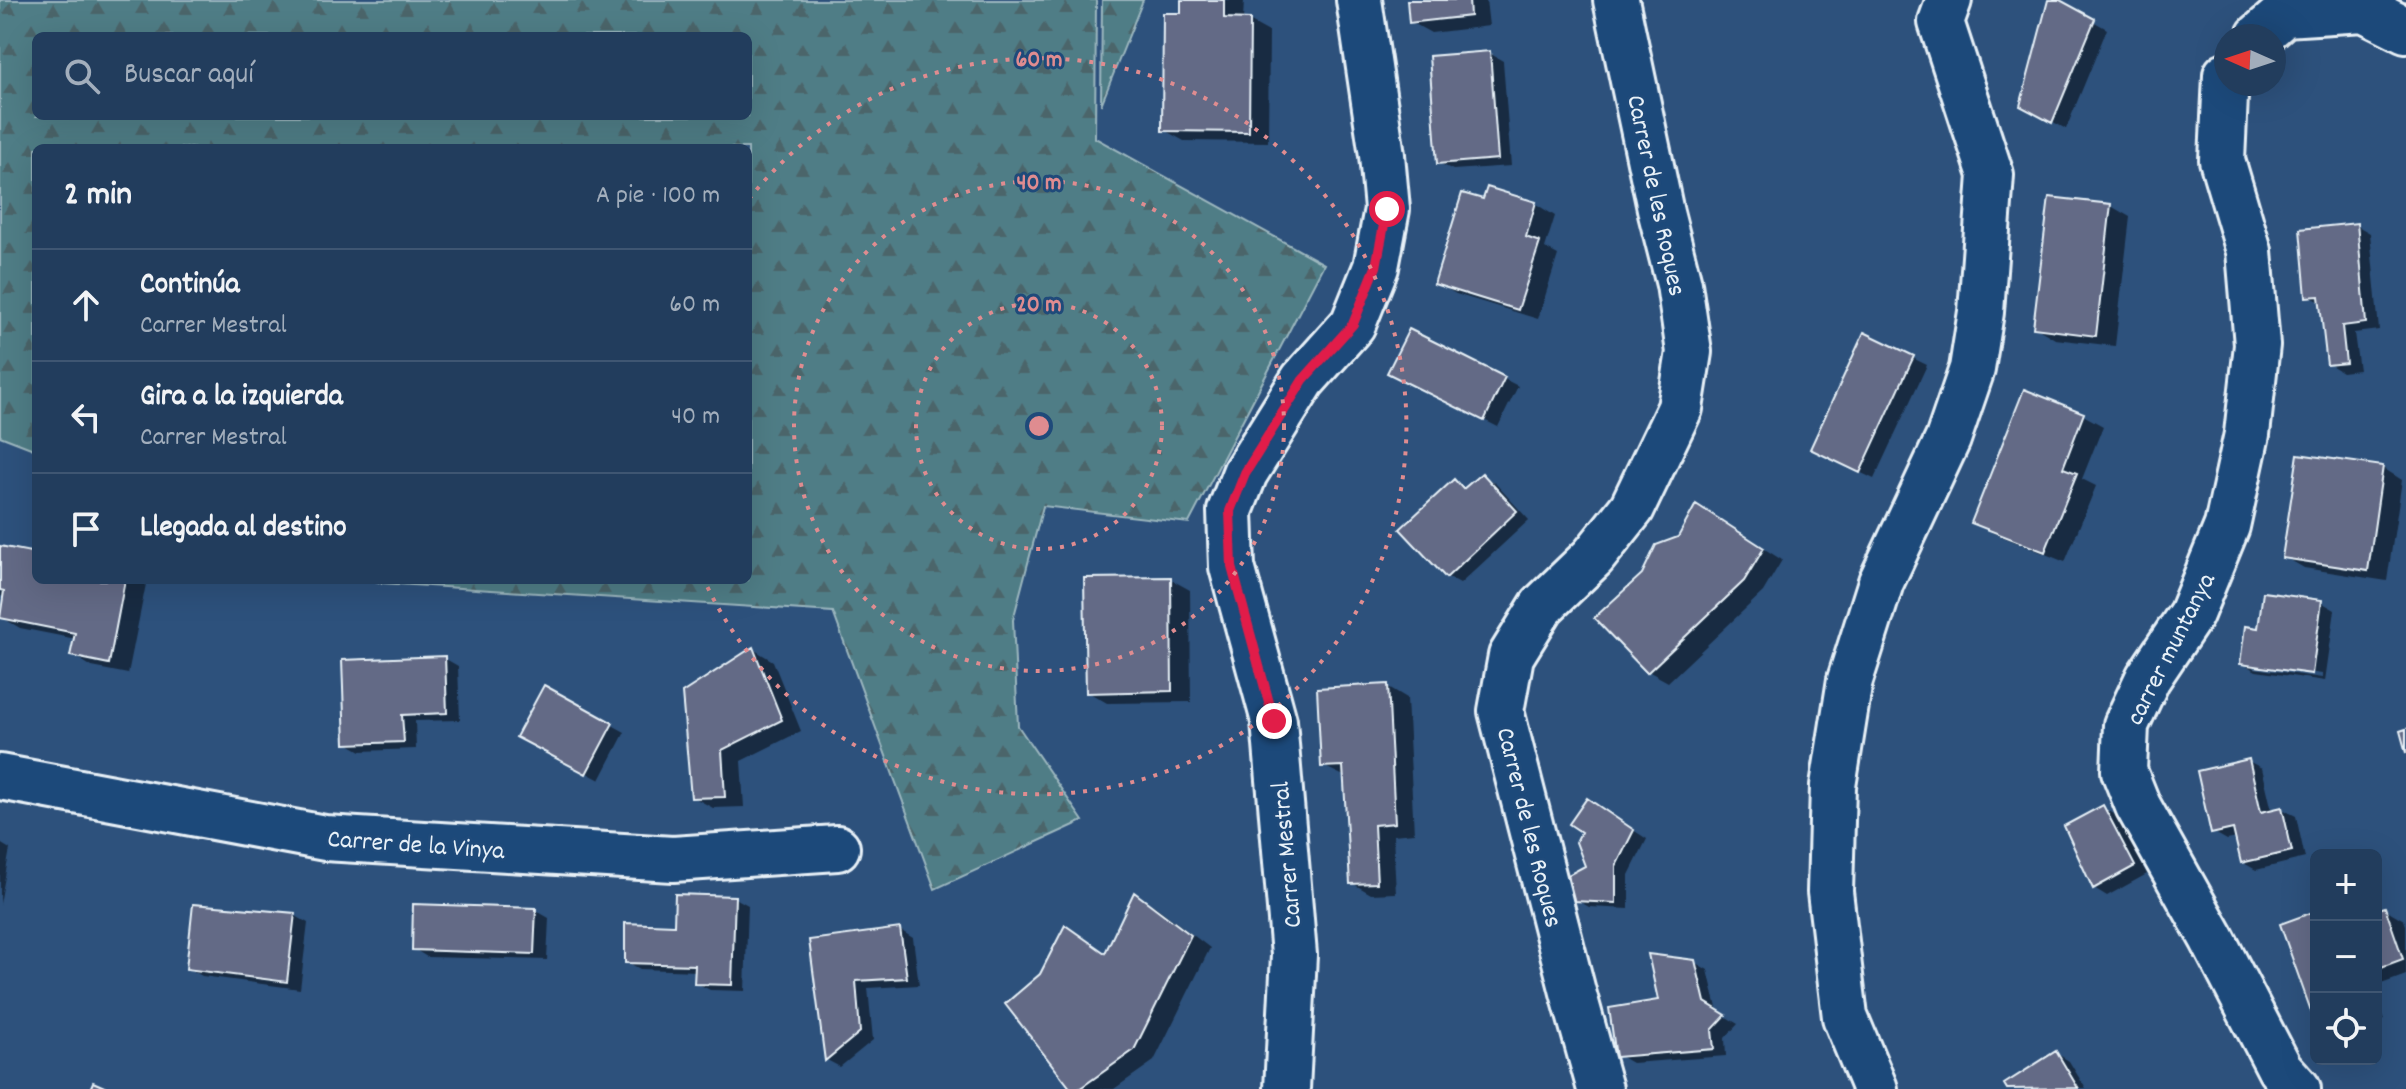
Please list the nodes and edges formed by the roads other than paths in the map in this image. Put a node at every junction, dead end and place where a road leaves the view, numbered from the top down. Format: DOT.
graph roads {
  1 [pos="1359,0"];
  2 [pos="1616,0"];
  3 [pos="1949,0"];
  4 [pos="2273,24"];
  5 [pos="2406,30"];
  6 [pos="2225,96"];
  7 [pos="0,777"];
  8 [pos="837,848"];
  9 [pos="1287,1089"];
  10 [pos="1600,1089"];
  11 [pos="1875,1089"];
  12 [pos="2298,1089"];
  1 -- 9 [label="street, Carrer Mestral"];
  2 -- 10 [label="street, Carrer de les Roques"];
  3 -- 11 [label="street"];
  4 -- 5 [label="street"];
  6 -- 12 [label="street, carrer muntanya"];
  7 -- 8 [label="street, Carrer de la Vinya"];
}
